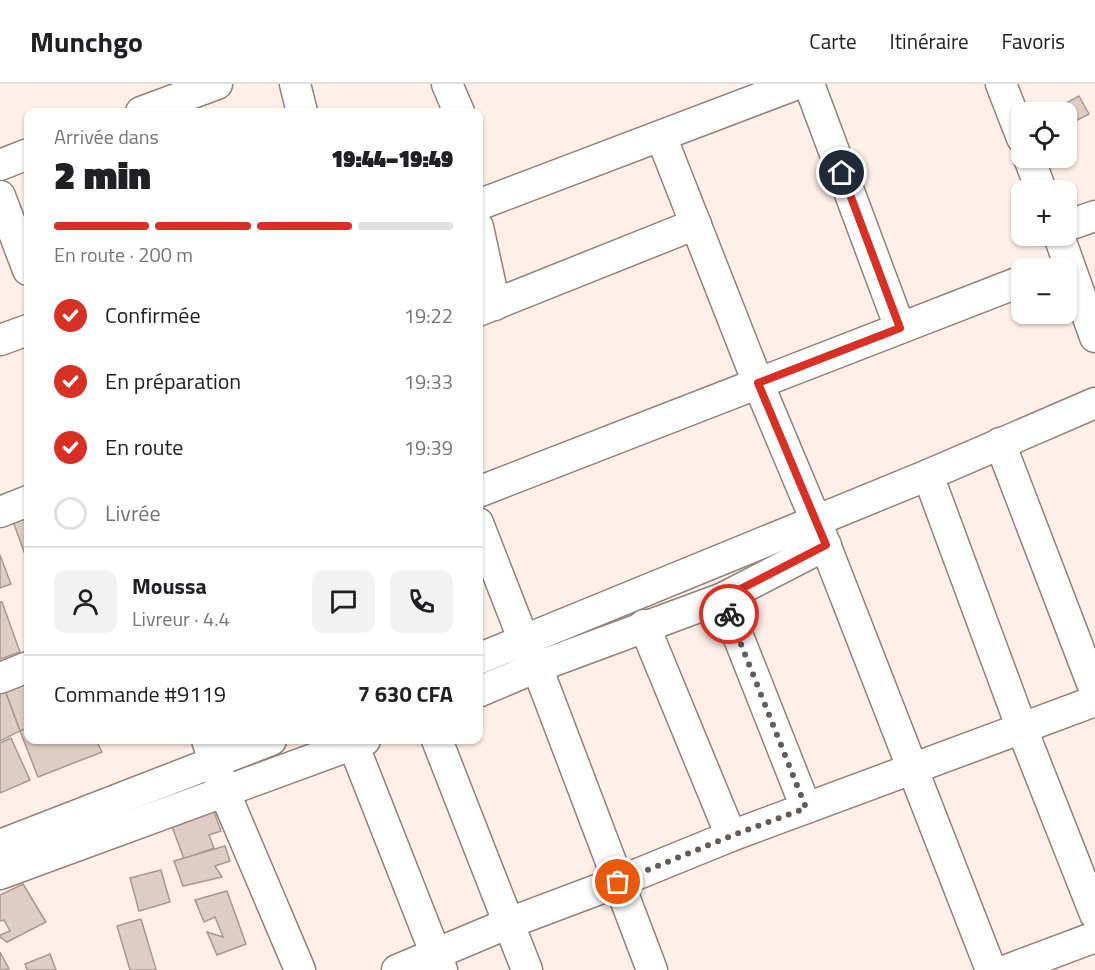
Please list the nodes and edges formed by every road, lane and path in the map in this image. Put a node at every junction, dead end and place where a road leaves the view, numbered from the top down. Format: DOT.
graph roads {
  1 [pos="217,84"];
  2 [pos="295,84"];
  3 [pos="447,84"];
  4 [pos="796,84"];
  5 [pos="809,84"];
  6 [pos="1001,84"];
  7 [pos="170,107"];
  8 [pos="301,108"];
  9 [pos="457,108"];
  10 [pos="1011,110"];
  11 [pos="661,136"];
  12 [pos="24,156"];
  13 [pos="0,165"];
  14 [pos="0,196"];
  15 [pos="483,202"];
  16 [pos="1095,216"];
  17 [pos="1077,222"];
  18 [pos="696,224"];
  19 [pos="1060,256"];
  20 [pos="24,259"];
  21 [pos="483,272"];
  22 [pos="1011,285"];
  23 [pos="487,308"];
  24 [pos="900,328"];
  25 [pos="24,331"];
  26 [pos="1095,337"];
  27 [pos="0,340"];
  28 [pos="758,383"];
  29 [pos="1095,403"];
  30 [pos="1000,443"];
  31 [pos="928,475"];
  32 [pos="483,490"];
  33 [pos="24,503"];
  34 [pos="0,512"];
  35 [pos="821,533"];
  36 [pos="483,536"];
  37 [pos="723,598"];
  38 [pos="644,625"];
  39 [pos="530,654"];
  40 [pos="483,659"];
  41 [pos="24,669"];
  42 [pos="0,678"];
  43 [pos="483,688"];
  44 [pos="1095,692"];
  45 [pos="1095,701"];
  46 [pos="1022,729"];
  47 [pos="247,744"];
  48 [pos="353,744"];
  49 [pos="360,744"];
  50 [pos="439,744"];
  51 [pos="211,750"];
  52 [pos="912,769"];
  53 [pos="224,791"];
  54 [pos="806,808"];
  55 [pos="731,836"];
  56 [pos="0,845"];
  57 [pos="0,873"];
  58 [pos="618,882"];
  59 [pos="1095,914"];
  60 [pos="509,923"];
  61 [pos="1095,937"];
  62 [pos="439,962"];
  63 [pos="295,969"];
  64 [pos="397,970"];
  65 [pos="527,970"];
  66 [pos="652,970"];
  67 [pos="991,970"];
  68 [pos="1007,970"];
  1 -- 7 [label="street"];
  2 -- 8 [label="street"];
  3 -- 9 [label="street"];
  4 -- 11 [label="street"];
  5 -- 24 [label="street"];
  6 -- 10 [label="street"];
  11 -- 15 [label="street"];
  11 -- 18 [label="street"];
  12 -- 13 [label="street"];
  14 -- 20 [label="street"];
  16 -- 17 [label="street"];
  18 -- 23 [label="street"];
  18 -- 28 [label="street"];
  19 -- 26 [label="street"];
  21 -- 23 [label="street"];
  22 -- 24 [label="street"];
  24 -- 28 [label="street"];
  25 -- 27 [label="street"];
  28 -- 32 [label="street"];
  28 -- 35 [label="street"];
  29 -- 30 [label="street"];
  30 -- 31 [label="street"];
  30 -- 44 [label="street"];
  31 -- 35 [label="street"];
  31 -- 46 [label="street"];
  33 -- 34 [label="street"];
  35 -- 37 [label="street"];
  35 -- 39 [label="street"];
  35 -- 52 [label="street"];
  36 -- 39 [label="street"];
  37 -- 38 [label="street"];
  37 -- 54 [label="street"];
  38 -- 39 [label="street"];
  38 -- 55 [label="street"];
  39 -- 40 [label="street"];
  39 -- 43 [label="street"];
  39 -- 58 [label="street"];
  41 -- 42 [label="street"];
  45 -- 46 [label="street"];
  46 -- 52 [label="street"];
  46 -- 59 [label="street"];
  47 -- 51 [label="street"];
  48 -- 53 [label="street"];
  49 -- 62 [label="street"];
  50 -- 60 [label="street"];
  51 -- 53 [label="street"];
  51 -- 56 [label="street"];
  52 -- 54 [label="street"];
  52 -- 67 [label="street"];
  53 -- 57 [label="street"];
  53 -- 63 [label="street"];
  54 -- 55 [label="street"];
  55 -- 58 [label="street"];
  58 -- 60 [label="street"];
  58 -- 66 [label="street"];
  60 -- 62 [label="street"];
  60 -- 65 [label="street"];
  61 -- 68 [label="street"];
  62 -- 64 [label="street"];
}
